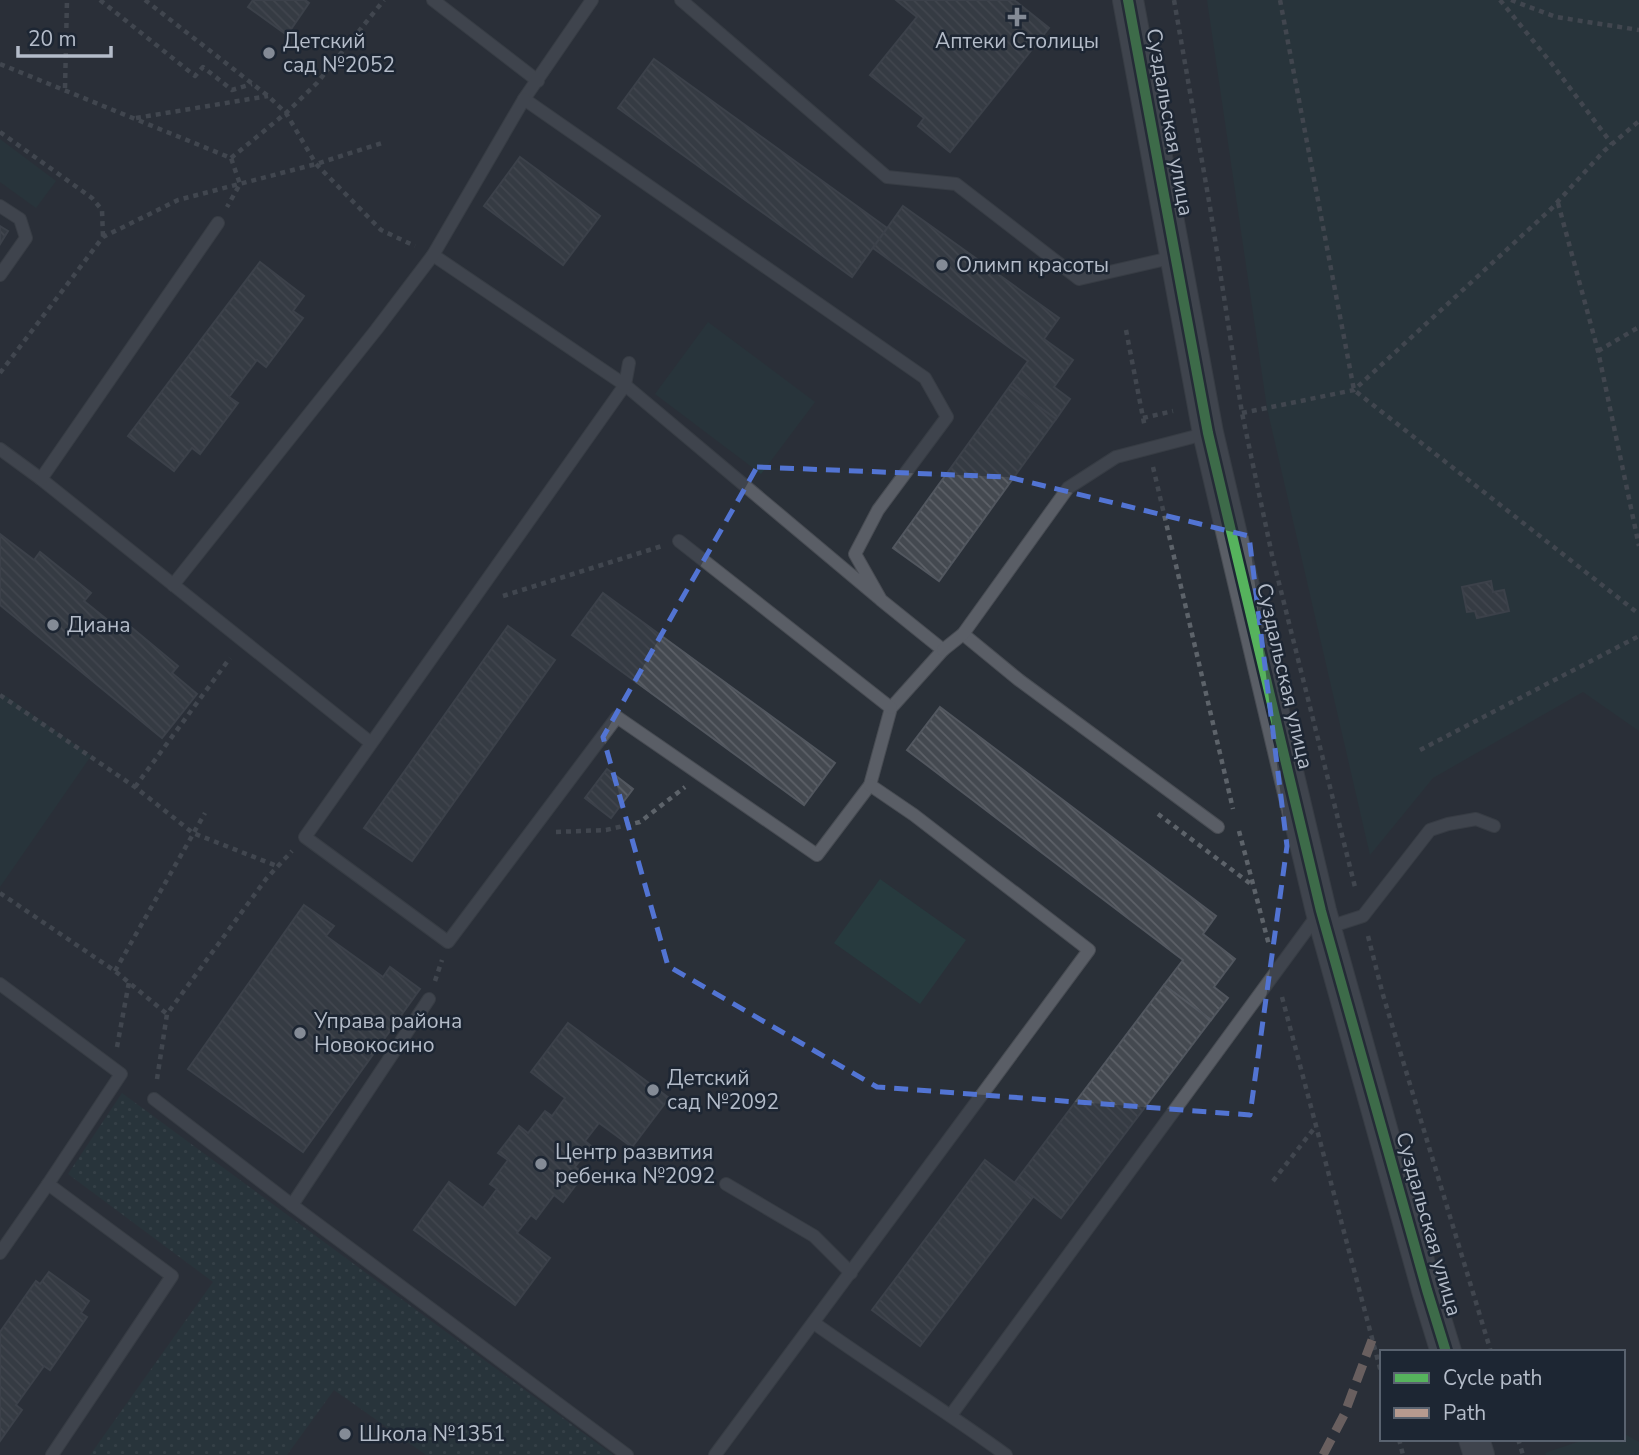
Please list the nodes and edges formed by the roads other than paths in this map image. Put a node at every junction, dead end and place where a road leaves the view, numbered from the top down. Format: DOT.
graph roads {
  1 [pos="433,0"];
  2 [pos="681,0"];
  3 [pos="1128,0"];
  4 [pos="587,2"];
  5 [pos="538,81"];
  6 [pos="524,99"];
  7 [pos="0,206"];
  8 [pos="218,223"];
  9 [pos="433,255"];
  10 [pos="1175,257"];
  11 [pos="0,275"];
  12 [pos="629,363"];
  13 [pos="625,385"];
  14 [pos="1208,433"];
  15 [pos="0,449"];
  16 [pos="41,479"];
  17 [pos="679,541"];
  18 [pos="173,585"];
  19 [pos="881,600"];
  20 [pos="963,634"];
  21 [pos="943,650"];
  22 [pos="891,708"];
  23 [pos="371,743"];
  24 [pos="870,785"];
  25 [pos="1217,827"];
  26 [pos="1494,827"];
  27 [pos="1323,919"];
  28 [pos="0,984"];
  29 [pos="429,999"];
  30 [pos="154,1099"];
  31 [pos="48,1184"];
  32 [pos="726,1184"];
  33 [pos="292,1205"];
  34 [pos="0,1253"];
  35 [pos="851,1273"];
  36 [pos="814,1322"];
  37 [pos="1445,1350"];
  38 [pos="951,1415"];
  39 [pos="52,1455"];
  40 [pos="627,1455"];
  41 [pos="715,1455"];
  42 [pos="1006,1455"];
  1 -- 5 [label="lane"];
  2 -- 10 [label="lane"];
  3 -- 10 [label="street, Суздальская улица"];
  4 -- 5 [label="lane"];
  5 -- 6 [label="lane"];
  6 -- 9 [label="lane"];
  6 -- 19 [label="lane"];
  7 -- 11 [label="lane"];
  8 -- 16 [label="lane"];
  9 -- 13 [label="lane"];
  9 -- 18 [label="lane"];
  10 -- 14 [label="street, Суздальская улица"];
  12 -- 13 [label="lane"];
  13 -- 19 [label="lane"];
  13 -- 23 [label="lane"];
  14 -- 20 [label="lane"];
  14 -- 27 [label="street, Суздальская улица"];
  15 -- 16 [label="lane"];
  16 -- 18 [label="lane"];
  17 -- 22 [label="lane"];
  18 -- 23 [label="lane"];
  19 -- 21 [label="lane"];
  20 -- 21 [label="lane"];
  20 -- 25 [label="lane"];
  21 -- 22 [label="lane"];
  22 -- 24 [label="lane"];
  23 -- 24 [label="lane"];
  24 -- 35 [label="lane"];
  26 -- 27 [label="lane"];
  27 -- 37 [label="street, Суздальская улица"];
  27 -- 38 [label="lane"];
  28 -- 31 [label="lane"];
  29 -- 33 [label="lane"];
  30 -- 33 [label="lane"];
  31 -- 34 [label="lane"];
  31 -- 39 [label="lane"];
  32 -- 35 [label="lane"];
  33 -- 40 [label="lane"];
  35 -- 36 [label="lane"];
  36 -- 38 [label="lane"];
  36 -- 41 [label="lane"];
  38 -- 42 [label="lane"];
}
